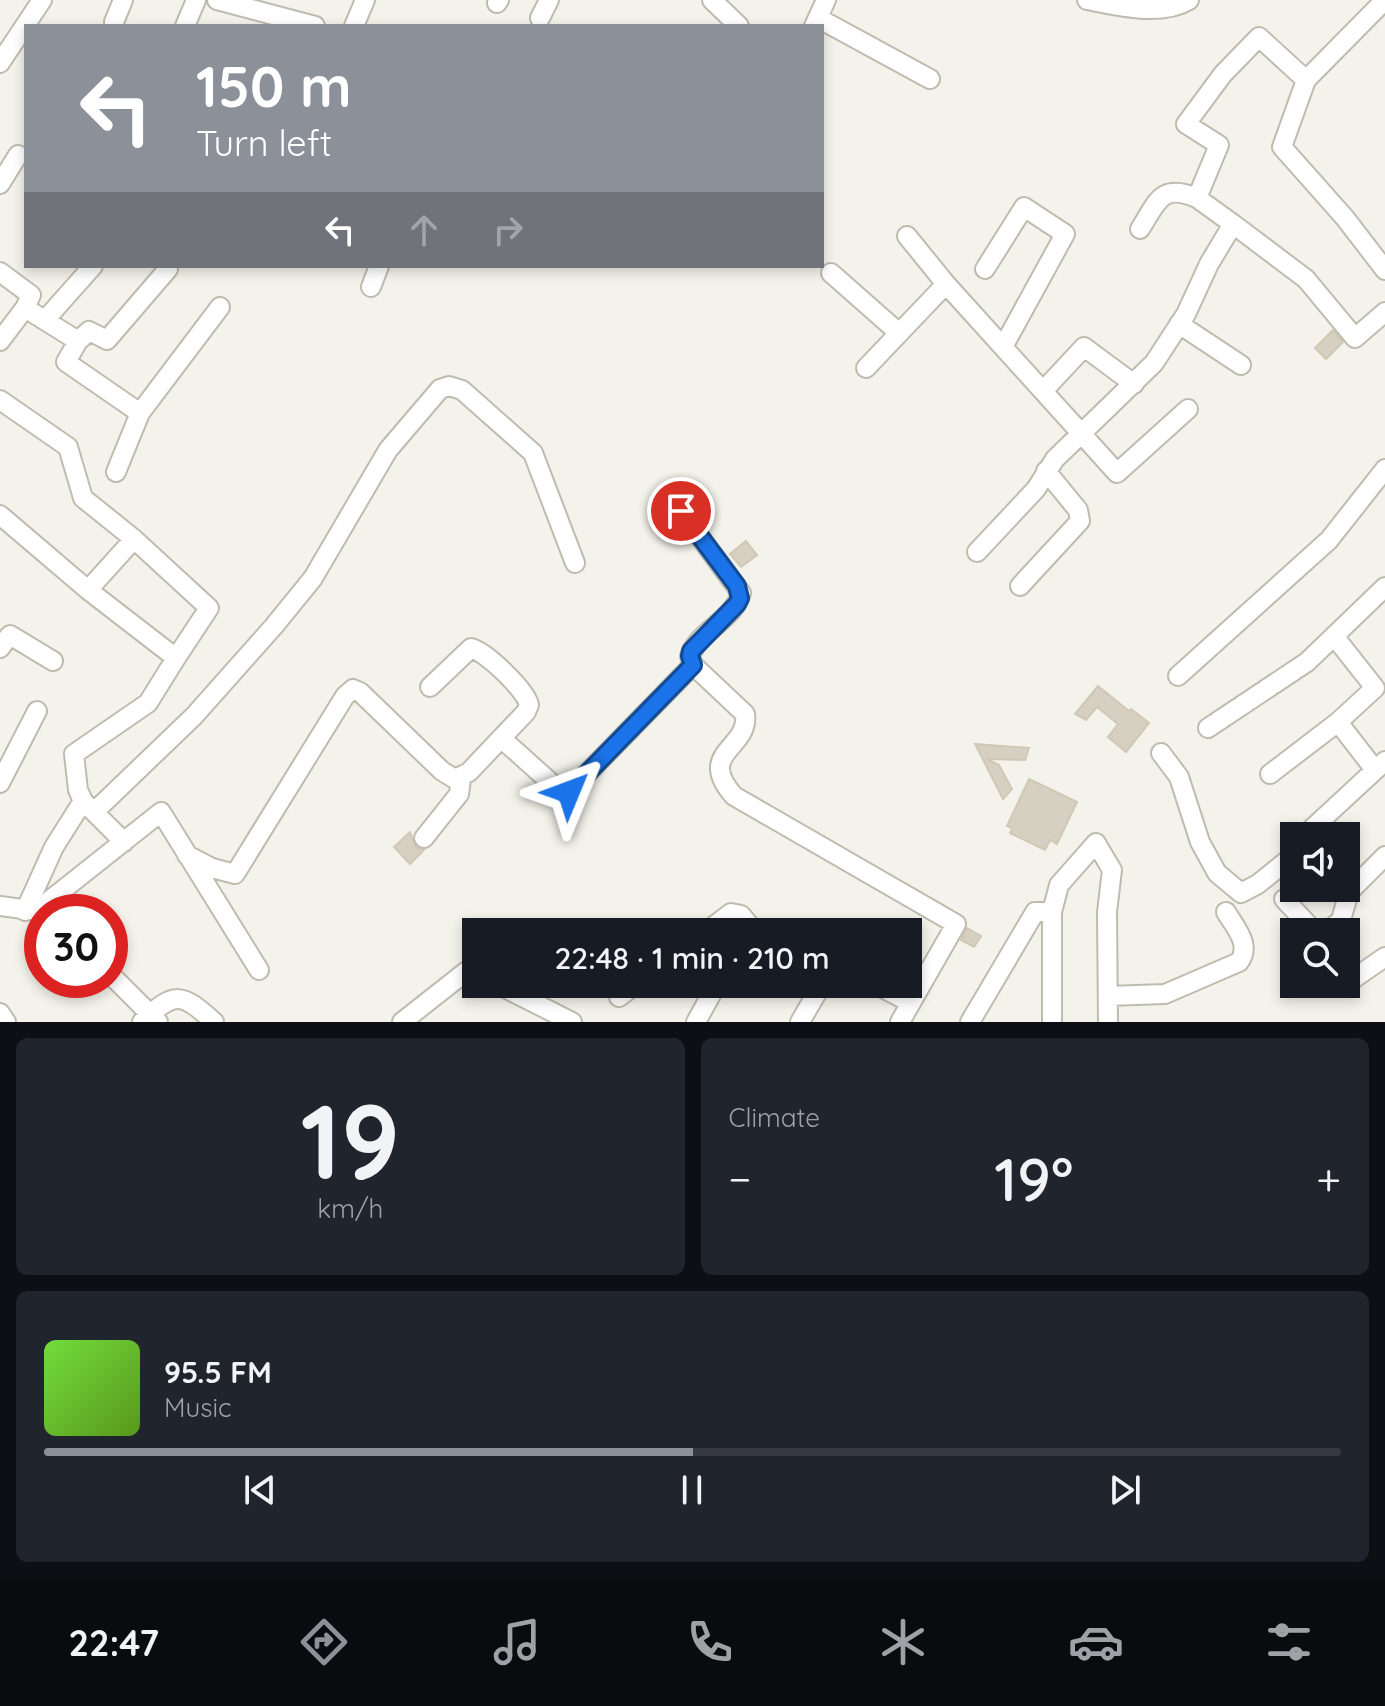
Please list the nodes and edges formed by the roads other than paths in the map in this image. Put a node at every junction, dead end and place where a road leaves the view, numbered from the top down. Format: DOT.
graph roads {
  1 [pos="42,0"];
  2 [pos="123,0"];
  3 [pos="196,0"];
  4 [pos="217,0"];
  5 [pos="365,0"];
  6 [pos="549,0"];
  7 [pos="712,0"];
  8 [pos="826,0"];
  9 [pos="1087,0"];
  10 [pos="1189,0"];
  11 [pos="1385,0"];
  12 [pos="540,18"];
  13 [pos="114,22"];
  14 [pos="816,22"];
  15 [pos="26,24"];
  16 [pos="186,24"];
  17 [pos="307,24"];
  18 [pos="355,24"];
  19 [pos="737,24"];
  20 [pos="824,26"];
  21 [pos="24,27"];
  22 [pos="0,63"];
  23 [pos="930,79"];
  24 [pos="1306,80"];
  25 [pos="18,155"];
  26 [pos="0,184"];
  27 [pos="1197,198"];
  28 [pos="1233,224"];
  29 [pos="1140,229"];
  30 [pos="907,236"];
  31 [pos="91,268"];
  32 [pos="378,268"];
  33 [pos="168,269"];
  34 [pos="985,269"];
  35 [pos="1385,270"];
  36 [pos="0,272"];
  37 [pos="831,273"];
  38 [pos="946,284"];
  39 [pos="371,287"];
  40 [pos="220,307"];
  41 [pos="25,308"];
  42 [pos="1385,312"];
  43 [pos="45,320"];
  44 [pos="1179,324"];
  45 [pos="899,333"];
  46 [pos="0,341"];
  47 [pos="78,341"];
  48 [pos="1003,347"];
  49 [pos="1241,365"];
  50 [pos="866,368"];
  51 [pos="1134,384"];
  52 [pos="1043,391"];
  53 [pos="0,400"];
  54 [pos="1188,409"];
  55 [pos="140,413"];
  56 [pos="1080,432"];
  57 [pos="1046,471"];
  58 [pos="116,472"];
  59 [pos="1381,483"];
  60 [pos="681,511"];
  61 [pos="0,515"];
  62 [pos="134,539"];
  63 [pos="977,552"];
  64 [pos="575,563"];
  65 [pos="1020,586"];
  66 [pos="1385,587"];
  67 [pos="88,590"];
  68 [pos="1334,636"];
  69 [pos="0,648"];
  70 [pos="176,658"];
  71 [pos="53,661"];
  72 [pos="693,665"];
  73 [pos="1178,676"];
  74 [pos="430,687"];
  75 [pos="37,711"];
  76 [pos="1338,722"];
  77 [pos="1208,728"];
  78 [pos="501,738"];
  79 [pos="1161,753"];
  80 [pos="1380,766"];
  81 [pos="1270,774"];
  82 [pos="461,779"];
  83 [pos="0,783"];
  84 [pos="89,806"];
  85 [pos="1319,822"];
  86 [pos="424,838"];
  87 [pos="124,842"];
  88 [pos="187,855"];
  89 [pos="1385,856"];
  90 [pos="1280,866"];
  91 [pos="41,894"];
  92 [pos="58,894"];
  93 [pos="1287,902"];
  94 [pos="0,906"];
  95 [pos="24,910"];
  96 [pos="1052,912"];
  97 [pos="1226,912"];
  98 [pos="724,918"];
  99 [pos="742,918"];
  100 [pos="1302,918"];
  101 [pos="1340,918"];
  102 [pos="1385,957"];
  103 [pos="259,970"];
  104 [pos="1360,974"];
  105 [pos="462,975"];
  106 [pos="128,994"];
  107 [pos="1108,996"];
  108 [pos="522,998"];
  109 [pos="709,998"];
  110 [pos="814,998"];
  111 [pos="902,998"];
  112 [pos="911,1003"];
  113 [pos="0,1013"];
  114 [pos="150,1019"];
  115 [pos="562,1020"];
  116 [pos="6,1022"];
  117 [pos="214,1022"];
  118 [pos="402,1022"];
  119 [pos="696,1022"];
  120 [pos="800,1022"];
  121 [pos="900,1022"];
  122 [pos="970,1022"];
  123 [pos="1052,1022"];
  124 [pos="1108,1022"];
  1 -- 15 [label="street"];
  2 -- 13 [label="street"];
  3 -- 16 [label="street"];
  4 -- 17 [label="street"];
  5 -- 18 [label="street"];
  6 -- 12 [label="street"];
  7 -- 19 [label="street"];
  8 -- 14 [label="street"];
  9 -- 10 [label="street"];
  11 -- 24 [label="street"];
  20 -- 23 [label="street"];
  21 -- 22 [label="street"];
  24 -- 27 [label="street"];
  24 -- 35 [label="street"];
  25 -- 26 [label="street"];
  27 -- 28 [label="street"];
  27 -- 29 [label="street"];
  28 -- 42 [label="street"];
  28 -- 44 [label="street"];
  30 -- 38 [label="street"];
  31 -- 43 [label="street"];
  32 -- 39 [label="street"];
  33 -- 47 [label="street"];
  34 -- 48 [label="street"];
  36 -- 41 [label="street"];
  37 -- 45 [label="street"];
  38 -- 45 [label="street"];
  38 -- 48 [label="street"];
  40 -- 55 [label="street"];
  41 -- 43 [label="street"];
  41 -- 46 [label="street"];
  43 -- 47 [label="street"];
  44 -- 49 [label="street"];
  44 -- 51 [label="street"];
  45 -- 50 [label="street"];
  47 -- 55 [label="street"];
  48 -- 52 [label="street"];
  51 -- 52 [label="street"];
  51 -- 56 [label="street"];
  52 -- 56 [label="street"];
  53 -- 62 [label="street"];
  54 -- 56 [label="street"];
  55 -- 58 [label="street"];
  56 -- 57 [label="street"];
  57 -- 63 [label="street"];
  57 -- 65 [label="street"];
  59 -- 73 [label="street"];
  60 -- 72 [label="street"];
  61 -- 67 [label="street"];
  62 -- 67 [label="street"];
  62 -- 70 [label="street"];
  64 -- 84 [label="street"];
  66 -- 68 [label="street"];
  67 -- 70 [label="street"];
  68 -- 76 [label="street"];
  68 -- 77 [label="street"];
  69 -- 71 [label="street"];
  70 -- 84 [label="street"];
  72 -- 78 [label="street"];
  72 -- 112 [label="street"];
  74 -- 78 [label="street"];
  75 -- 83 [label="street"];
  76 -- 80 [label="street"];
  76 -- 81 [label="street"];
  78 -- 82 [label="street"];
  79 -- 90 [label="street"];
  80 -- 85 [label="street"];
  82 -- 86 [label="street"];
  82 -- 88 [label="street"];
  84 -- 87 [label="street"];
  84 -- 91 [label="street"];
  87 -- 88 [label="street"];
  87 -- 92 [label="street"];
  88 -- 103 [label="street"];
  89 -- 101 [label="street"];
  93 -- 100 [label="street"];
  94 -- 95 [label="street"];
  96 -- 107 [label="street"];
  96 -- 122 [label="street"];
  96 -- 123 [label="street"];
  97 -- 107 [label="street"];
  98 -- 99 [label="street"];
  102 -- 104 [label="street"];
  105 -- 118 [label="street"];
  106 -- 114 [label="street"];
  107 -- 124 [label="street"];
  108 -- 115 [label="street"];
  109 -- 119 [label="street"];
  110 -- 120 [label="street"];
  111 -- 112 [label="street"];
  112 -- 121 [label="street"];
  113 -- 116 [label="street"];
  114 -- 117 [label="street"];
}
